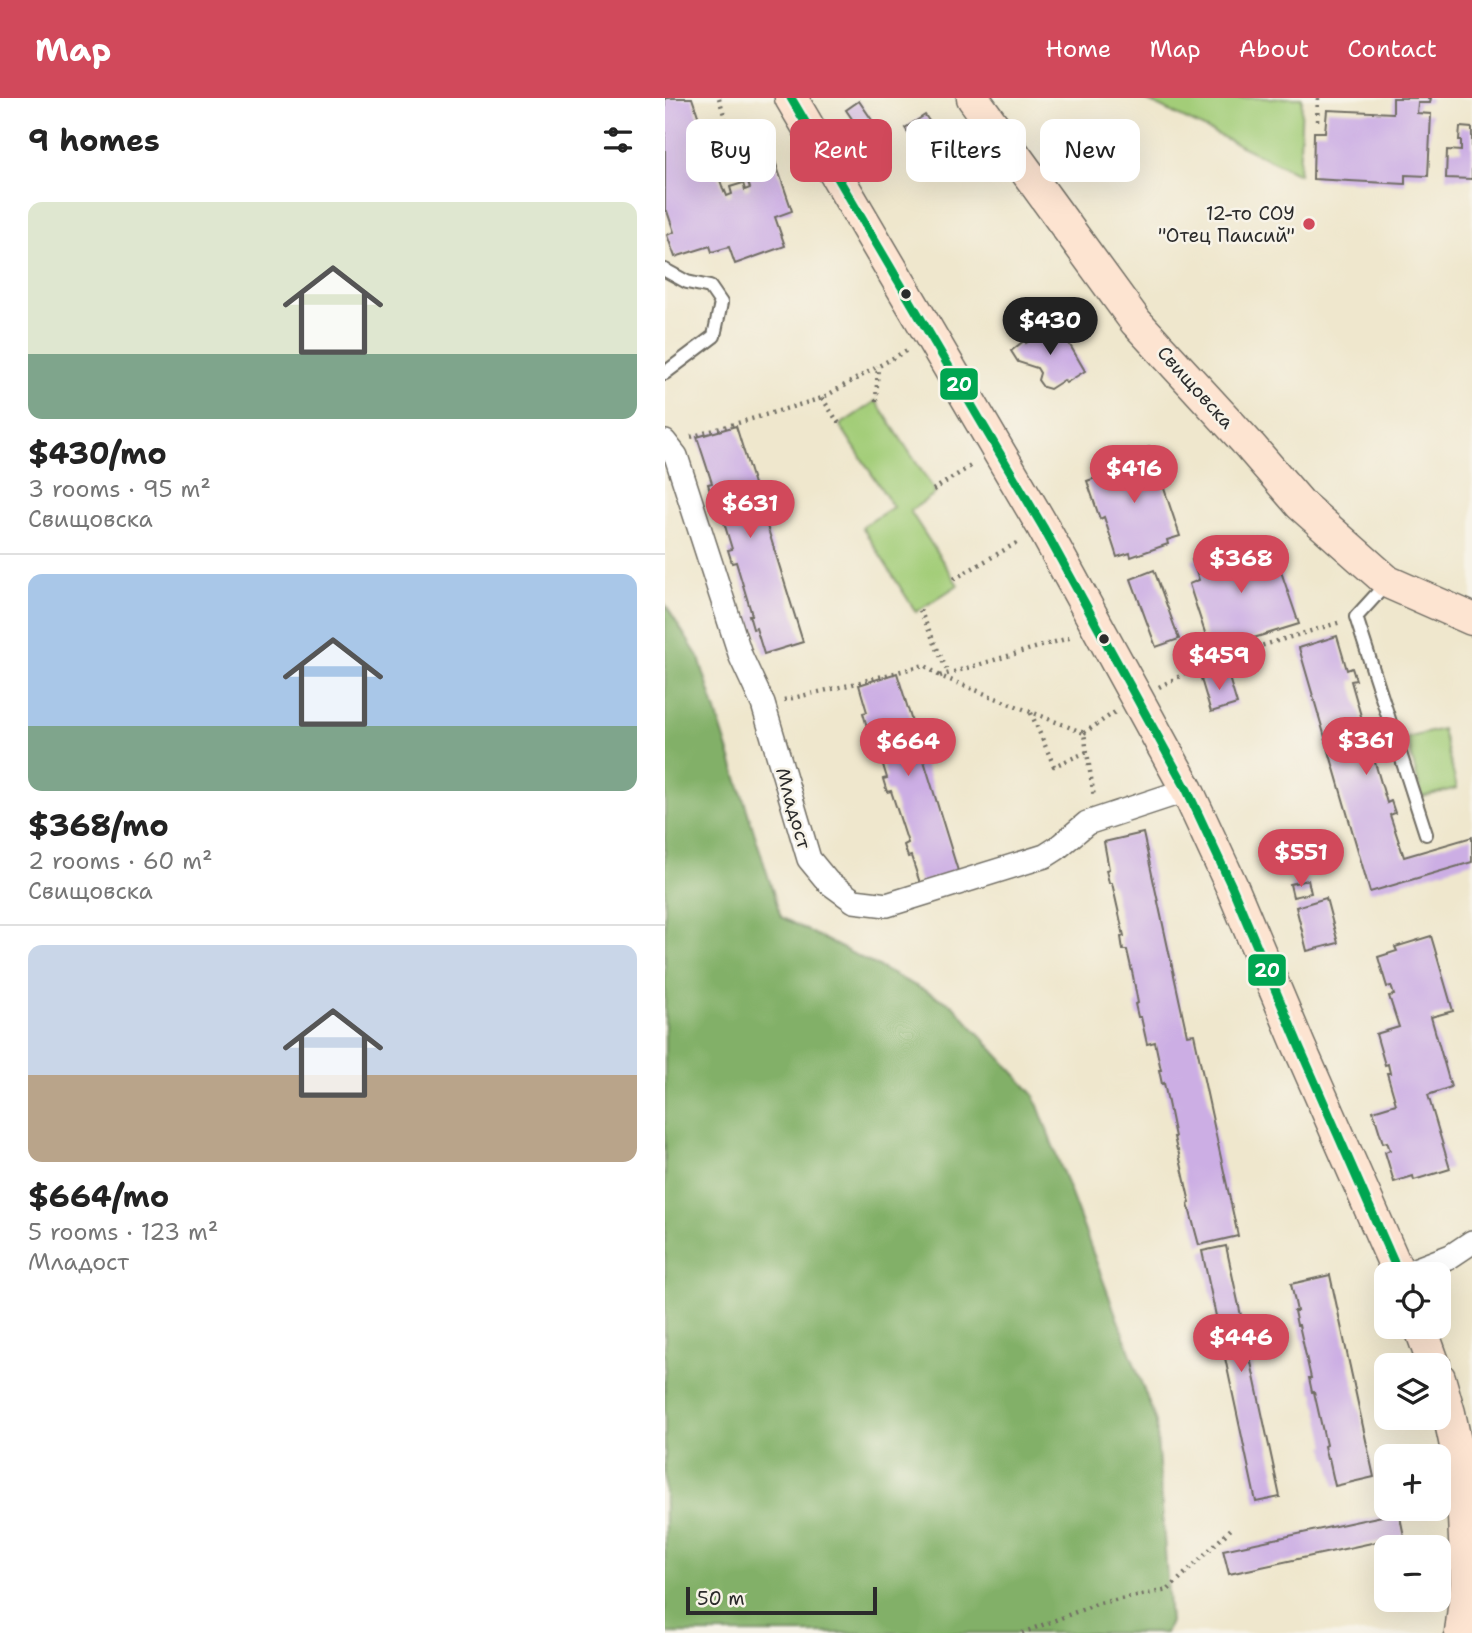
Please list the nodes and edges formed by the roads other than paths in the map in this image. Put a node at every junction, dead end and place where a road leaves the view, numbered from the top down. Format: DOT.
graph roads {
  1 [pos="791,98"];
  2 [pos="973,98"];
  3 [pos="665,270"];
  4 [pos="665,373"];
  5 [pos="666,443"];
  6 [pos="1388,582"];
  7 [pos="1472,619"];
  8 [pos="1187,790"];
  9 [pos="1426,834"];
  10 [pos="1472,1242"];
  11 [pos="1397,1262"];
  12 [pos="1435,1262"];
  13 [pos="1451,1419"];
  14 [pos="1465,1462"];
  15 [pos="1461,1633"];
  1 -- 8 [label="street"];
  2 -- 6 [label="street, Свищовска"];
  3 -- 4 [label="lane"];
  5 -- 8 [label="street, Младост"];
  6 -- 7 [label="street, Свищовска"];
  6 -- 9 [label="lane"];
  8 -- 11 [label="street"];
  10 -- 12 [label="street"];
  13 -- 14 [label="street"];
  14 -- 15 [label="street"];
}
